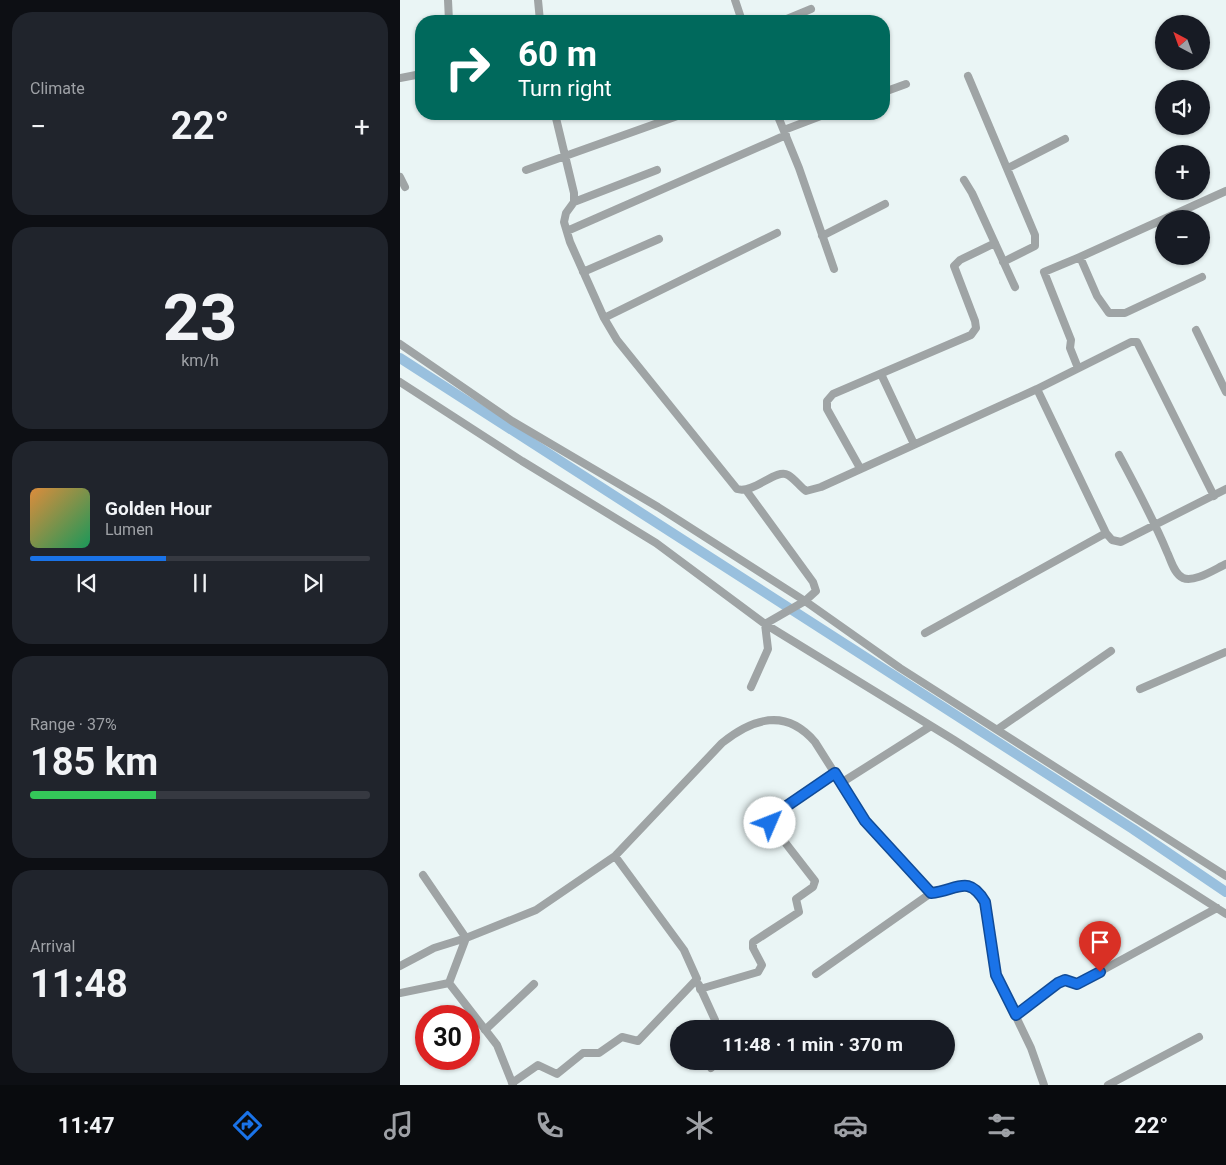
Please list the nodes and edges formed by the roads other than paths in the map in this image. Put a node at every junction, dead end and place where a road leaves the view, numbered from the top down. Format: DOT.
graph roads {
  1 [pos="448,0"];
  2 [pos="538,0"];
  3 [pos="735,0"];
  4 [pos="810,9"];
  5 [pos="449,15"];
  6 [pos="539,15"];
  7 [pos="740,15"];
  8 [pos="796,15"];
  9 [pos="415,75"];
  10 [pos="968,76"];
  11 [pos="400,78"];
  12 [pos="906,84"];
  13 [pos="890,90"];
  14 [pos="557,120"];
  15 [pos="667,120"];
  16 [pos="780,120"];
  17 [pos="812,120"];
  18 [pos="785,132"];
  19 [pos="1064,139"];
  20 [pos="566,157"];
  21 [pos="1008,168"];
  22 [pos="526,170"];
  23 [pos="657,170"];
  24 [pos="400,177"];
  25 [pos="964,180"];
  26 [pos="405,187"];
  27 [pos="1226,191"];
  28 [pos="574,202"];
  29 [pos="885,204"];
  30 [pos="1184,210"];
  31 [pos="1155,223"];
  32 [pos="567,232"];
  33 [pos="777,233"];
  34 [pos="822,236"];
  35 [pos="659,239"];
  36 [pos="995,243"];
  37 [pos="1080,257"];
  38 [pos="1003,262"];
  39 [pos="834,269"];
  40 [pos="583,272"];
  41 [pos="1202,277"];
  42 [pos="1015,287"];
  43 [pos="604,318"];
  44 [pos="1196,330"];
  45 [pos="400,344"];
  46 [pos="1078,368"];
  47 [pos="881,374"];
  48 [pos="400,382"];
  49 [pos="1037,389"];
  50 [pos="1226,392"];
  51 [pos="914,444"];
  52 [pos="1119,455"];
  53 [pos="860,468"];
  54 [pos="1226,489"];
  55 [pos="746,490"];
  56 [pos="1214,496"];
  57 [pos="1156,525"];
  58 [pos="1106,533"];
  59 [pos="1226,564"];
  60 [pos="804,601"];
  61 [pos="768,622"];
  62 [pos="925,633"];
  63 [pos="1111,650"];
  64 [pos="1226,652"];
  65 [pos="751,687"];
  66 [pos="1140,689"];
  67 [pos="932,726"];
  68 [pos="998,729"];
  69 [pos="835,773"];
  70 [pos="841,783"];
  71 [pos="615,856"];
  72 [pos="423,875"];
  73 [pos="1226,876"];
  74 [pos="931,893"];
  75 [pos="1217,908"];
  76 [pos="1226,914"];
  77 [pos="466,938"];
  78 [pos="400,966"];
  79 [pos="816,974"];
  80 [pos="697,979"];
  81 [pos="448,983"];
  82 [pos="534,984"];
  83 [pos="700,989"];
  84 [pos="400,993"];
  85 [pos="1016,1015"];
  86 [pos="715,1020"];
  87 [pos="485,1030"];
  88 [pos="1198,1037"];
  89 [pos="512,1084"];
  90 [pos="1044,1085"];
  91 [pos="1108,1085"];
  1 -- 5 [label="street"];
  2 -- 6 [label="street"];
  3 -- 7 [label="street"];
  4 -- 8 [label="street"];
  9 -- 11 [label="street"];
  10 -- 21 [label="street"];
  12 -- 13 [label="street"];
  14 -- 20 [label="street"];
  15 -- 20 [label="street"];
  16 -- 18 [label="street"];
  17 -- 18 [label="street"];
  18 -- 32 [label="street"];
  18 -- 34 [label="street"];
  19 -- 21 [label="street"];
  20 -- 22 [label="street"];
  20 -- 28 [label="street"];
  21 -- 38 [label="street"];
  23 -- 28 [label="street"];
  24 -- 26 [label="street"];
  25 -- 36 [label="street"];
  27 -- 30 [label="street"];
  28 -- 32 [label="street"];
  29 -- 34 [label="street"];
  31 -- 37 [label="street"];
  32 -- 40 [label="street"];
  33 -- 43 [label="street"];
  34 -- 39 [label="street"];
  35 -- 40 [label="street"];
  36 -- 38 [label="street"];
  36 -- 47 [label="street"];
  37 -- 41 [label="street"];
  37 -- 46 [label="street"];
  38 -- 42 [label="street"];
  40 -- 43 [label="street"];
  43 -- 55 [label="street"];
  44 -- 50 [label="street"];
  45 -- 60 [label="street"];
  46 -- 49 [label="street"];
  46 -- 56 [label="street"];
  47 -- 51 [label="street"];
  47 -- 53 [label="street"];
  48 -- 61 [label="street"];
  49 -- 51 [label="street"];
  49 -- 58 [label="street"];
  51 -- 53 [label="street"];
  52 -- 57 [label="street"];
  53 -- 55 [label="street"];
  54 -- 56 [label="street"];
  55 -- 60 [label="street"];
  56 -- 57 [label="street"];
  57 -- 58 [label="street"];
  57 -- 59 [label="street"];
  58 -- 62 [label="street"];
  60 -- 61 [label="street"];
  60 -- 68 [label="street"];
  61 -- 65 [label="street"];
  61 -- 67 [label="street"];
  63 -- 68 [label="street"];
  64 -- 66 [label="street"];
  67 -- 70 [label="street"];
  67 -- 75 [label="street"];
  68 -- 73 [label="street"];
  69 -- 70 [label="street"];
  69 -- 71 [label="street"];
  69 -- 83 [label="street"];
  70 -- 74 [label="street"];
  71 -- 77 [label="street"];
  71 -- 80 [label="street"];
  72 -- 77 [label="street"];
  74 -- 79 [label="street"];
  74 -- 85 [label="street"];
  75 -- 76 [label="street"];
  75 -- 85 [label="street"];
  77 -- 78 [label="street"];
  77 -- 81 [label="street"];
  80 -- 83 [label="street"];
  80 -- 89 [label="street"];
  81 -- 84 [label="street"];
  81 -- 87 [label="street"];
  82 -- 87 [label="street"];
  83 -- 86 [label="street"];
  85 -- 90 [label="street"];
  87 -- 89 [label="street"];
  88 -- 91 [label="street"];
}
